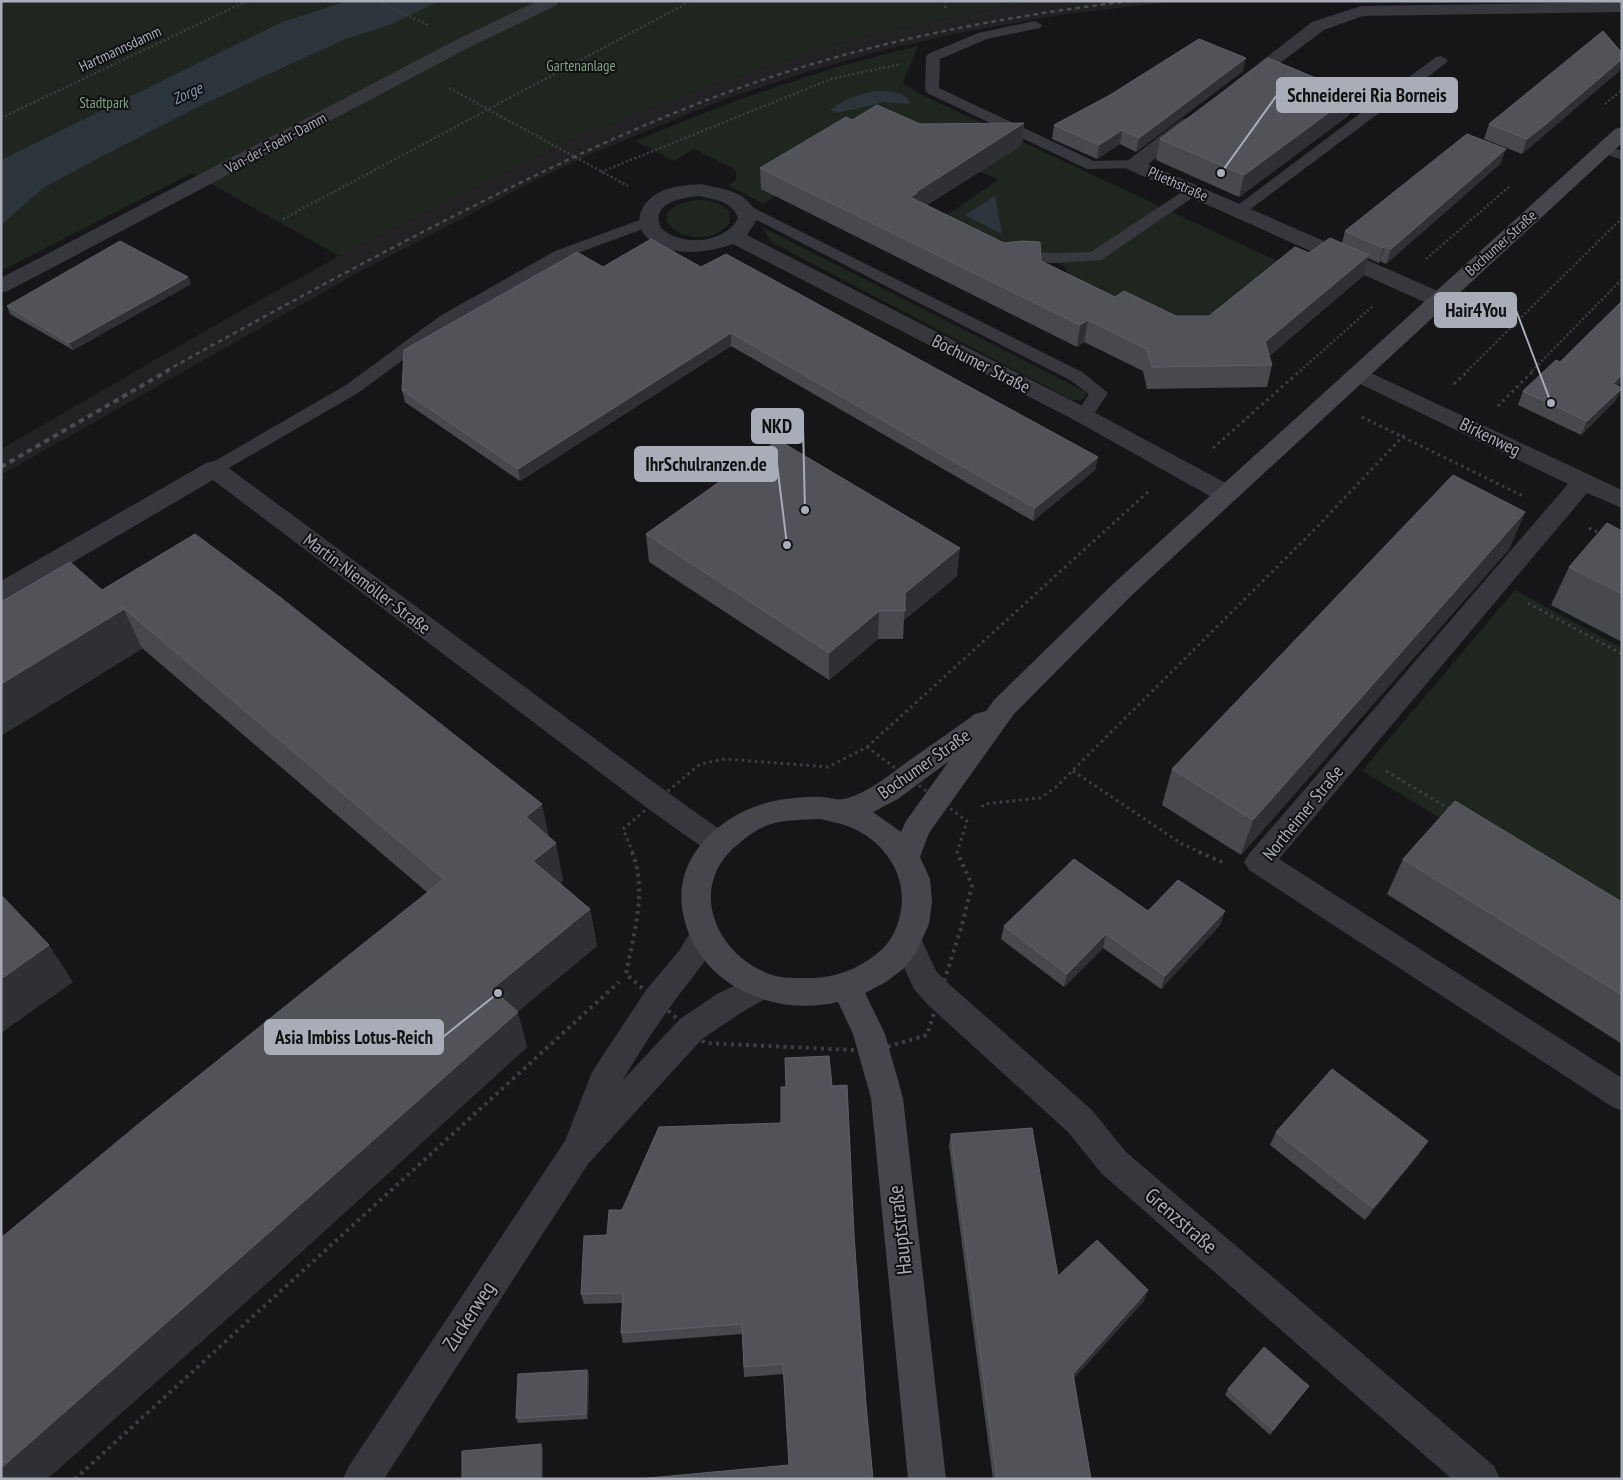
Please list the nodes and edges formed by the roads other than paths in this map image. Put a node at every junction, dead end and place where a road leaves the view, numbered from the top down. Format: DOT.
graph roads {
  1 [pos="552,1"];
  2 [pos="1622,6"];
  3 [pos="1035,25"];
  4 [pos="1442,60"];
  5 [pos="1263,68"];
  6 [pos="1281,75"];
  7 [pos="1308,86"];
  8 [pos="1225,96"];
  9 [pos="1373,111"];
  10 [pos="1202,113"];
  11 [pos="1622,133"];
  12 [pos="1613,152"];
  13 [pos="1134,165"];
  14 [pos="1193,191"];
  15 [pos="746,209"];
  16 [pos="1238,211"];
  17 [pos="648,222"];
  18 [pos="734,237"];
  19 [pos="995,246"];
  20 [pos="1,287"];
  21 [pos="1439,300"];
  22 [pos="1358,374"];
  23 [pos="1084,416"];
  24 [pos="214,469"];
  25 [pos="1583,481"];
  26 [pos="1226,494"];
  27 [pos="1622,500"];
  28 [pos="1,593"];
  29 [pos="1004,707"];
  30 [pos="840,813"];
  31 [pos="719,844"];
  32 [pos="906,857"];
  33 [pos="705,935"];
  34 [pos="907,941"];
  35 [pos="763,985"];
  36 [pos="847,988"];
  37 [pos="1622,1096"];
  38 [pos="576,1153"];
  39 [pos="362,1479"];
  40 [pos="927,1479"];
  41 [pos="1481,1479"];
  1 -- 20 [label="street, Van-der-Foehr-Damm"];
  2 -- 5 [label="street"];
  3 -- 13 [label="lane"];
  4 -- 9 [label="lane"];
  5 -- 6 [label="lane"];
  5 -- 8 [label="street"];
  7 -- 9 [label="lane"];
  9 -- 16 [label="lane"];
  10 -- 13 [label="street, Pliethstraße"];
  11 -- 12 [label="street, Bochumer Straße"];
  12 -- 21 [label="street, Bochumer Straße"];
  13 -- 14 [label="street, Pliethstraße"];
  14 -- 16 [label="street, Pliethstraße"];
  14 -- 19 [label="lane"];
  15 -- 17 [label="street"];
  15 -- 18 [label="street"];
  15 -- 23 [label="lane"];
  16 -- 21 [label="street, Pliethstraße"];
  17 -- 18 [label="street"];
  17 -- 24 [label="lane"];
  18 -- 23 [label="street, Bochumer Straße"];
  21 -- 22 [label="street, Bochumer Straße"];
  22 -- 25 [label="street, Birkenweg"];
  22 -- 26 [label="street, Bochumer Straße"];
  23 -- 26 [label="street, Bochumer Straße"];
  24 -- 28 [label="street"];
  24 -- 31 [label="street, Martin-Niemöller-Straße"];
  25 -- 27 [label="street, Birkenweg"];
  25 -- 37 [label="street, Northeimer Straße"];
  26 -- 29 [label="street, Bochumer Straße"];
  29 -- 30 [label="street, Bochumer Straße"];
  29 -- 32 [label="street, Bochumer Straße"];
  30 -- 31 [label="street"];
  30 -- 32 [label="street"];
  31 -- 33 [label="street"];
  32 -- 34 [label="street"];
  33 -- 35 [label="street"];
  33 -- 38 [label="street, Zuckerweg"];
  34 -- 36 [label="street"];
  34 -- 41 [label="street, Grenzstraße"];
  35 -- 36 [label="street"];
  35 -- 38 [label="street, Zuckerweg"];
  36 -- 40 [label="street, Hauptstraße"];
  38 -- 39 [label="street, Zuckerweg"];
}
